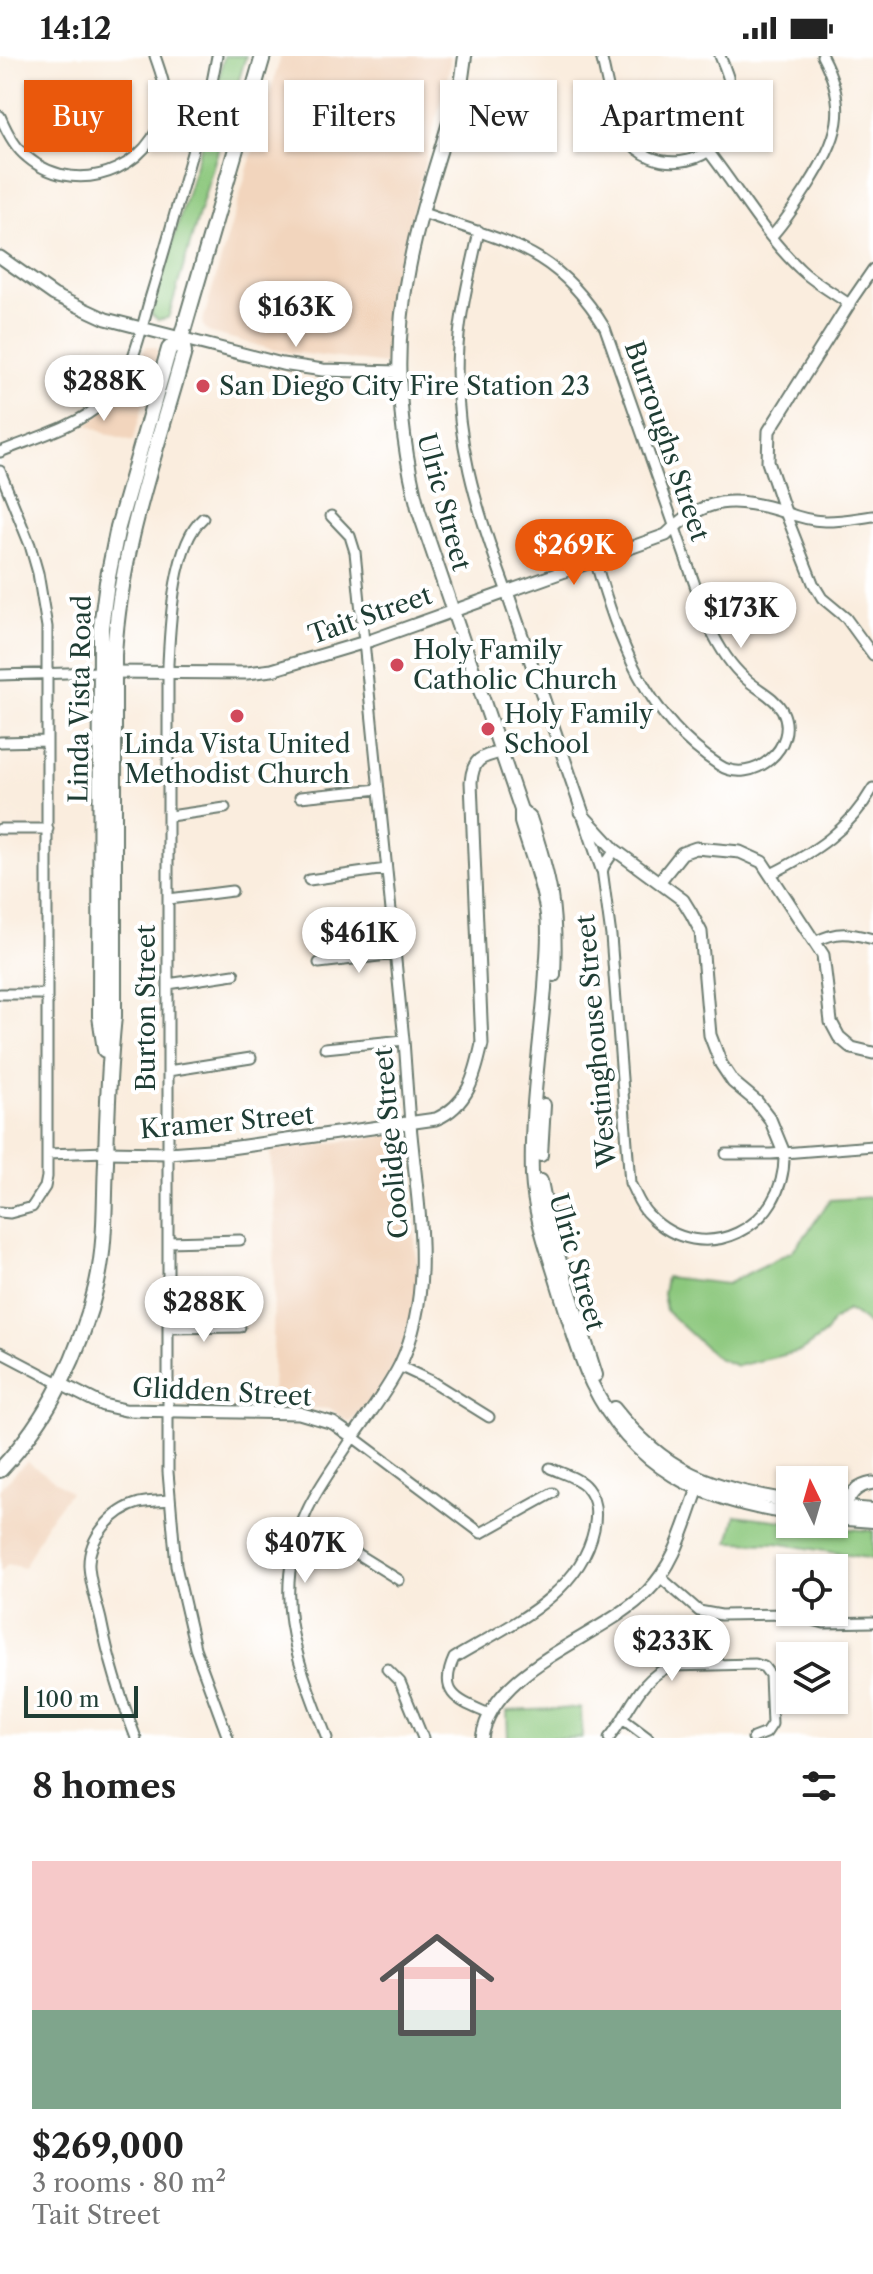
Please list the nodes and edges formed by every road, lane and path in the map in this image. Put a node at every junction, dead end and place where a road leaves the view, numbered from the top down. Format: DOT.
graph roads {
  1 [pos="155,56"];
  2 [pos="217,56"];
  3 [pos="263,56"];
  4 [pos="465,56"];
  5 [pos="601,56"];
  6 [pos="720,56"];
  7 [pos="822,56"];
  8 [pos="162,80"];
  9 [pos="212,80"];
  10 [pos="607,80"];
  11 [pos="731,80"];
  12 [pos="0,116"];
  13 [pos="148,142"];
  14 [pos="192,152"];
  15 [pos="643,152"];
  16 [pos="706,152"];
  17 [pos="709,152"];
  18 [pos="423,213"];
  19 [pos="479,231"];
  20 [pos="771,237"];
  21 [pos="0,257"];
  22 [pos="873,269"];
  23 [pos="849,304"];
  24 [pos="142,328"];
  25 [pos="181,338"];
  26 [pos="398,372"];
  27 [pos="0,452"];
  28 [pos="0,471"];
  29 [pos="785,512"];
  30 [pos="331,516"];
  31 [pos="873,516"];
  32 [pos="203,518"];
  33 [pos="674,527"];
  34 [pos="595,560"];
  35 [pos="507,592"];
  36 [pos="452,611"];
  37 [pos="363,643"];
  38 [pos="873,655"];
  39 [pos="107,672"];
  40 [pos="168,672"];
  41 [pos="46,673"];
  42 [pos="0,675"];
  43 [pos="46,741"];
  44 [pos="0,742"];
  45 [pos="501,752"];
  46 [pos="873,788"];
  47 [pos="379,789"];
  48 [pos="300,797"];
  49 [pos="225,808"];
  50 [pos="580,812"];
  51 [pos="170,816"];
  52 [pos="0,829"];
  53 [pos="48,829"];
  54 [pos="615,850"];
  55 [pos="386,869"];
  56 [pos="602,869"];
  57 [pos="771,874"];
  58 [pos="309,880"];
  59 [pos="659,882"];
  60 [pos="232,891"];
  61 [pos="169,899"];
  62 [pos="873,939"];
  63 [pos="815,942"];
  64 [pos="396,954"];
  65 [pos="319,963"];
  66 [pos="234,974"];
  67 [pos="168,984"];
  68 [pos="0,994"];
  69 [pos="47,994"];
  70 [pos="404,1040"];
  71 [pos="325,1048"];
  72 [pos="873,1053"];
  73 [pos="251,1058"];
  74 [pos="168,1071"];
  75 [pos="410,1124"];
  76 [pos="873,1146"];
  77 [pos="106,1152"];
  78 [pos="168,1153"];
  79 [pos="784,1153"];
  80 [pos="47,1154"];
  81 [pos="726,1154"];
  82 [pos="0,1212"];
  83 [pos="240,1240"];
  84 [pos="168,1242"];
  85 [pos="240,1327"];
  86 [pos="169,1328"];
  87 [pos="0,1352"];
  88 [pos="399,1366"];
  89 [pos="61,1384"];
  90 [pos="168,1413"];
  91 [pos="489,1417"];
  92 [pos="353,1437"];
  93 [pos="550,1468"];
  94 [pos="0,1470"];
  95 [pos="873,1483"];
  96 [pos="700,1485"];
  97 [pos="553,1493"];
  98 [pos="848,1497"];
  99 [pos="776,1499"];
  100 [pos="170,1500"];
  101 [pos="848,1509"];
  102 [pos="873,1510"];
  103 [pos="776,1511"];
  104 [pos="848,1515"];
  105 [pos="848,1520"];
  106 [pos="858,1521"];
  107 [pos="873,1521"];
  108 [pos="300,1530"];
  109 [pos="660,1577"];
  110 [pos="399,1580"];
  111 [pos="873,1622"];
  112 [pos="387,1669"];
  113 [pos="489,1714"];
  114 [pos="624,1720"];
  115 [pos="136,1738"];
  116 [pos="228,1738"];
  117 [pos="327,1738"];
  118 [pos="423,1738"];
  119 [pos="482,1738"];
  120 [pos="609,1738"];
  121 [pos="648,1738"];
  122 [pos="753,1738"];
  1 -- 8 [label="street"];
  2 -- 9 [label="street"];
  3 -- 25 [label="main road, Linda Vista Road"];
  4 -- 18 [label="main road, Ulric Street"];
  5 -- 10 [label="street"];
  6 -- 11 [label="street"];
  7 -- 20 [label="street"];
  12 -- 13 [label="street"];
  14 -- 24 [label="street"];
  15 -- 16 [label="street"];
  17 -- 20 [label="street"];
  18 -- 19 [label="street, Burroughs Street"];
  18 -- 26 [label="main road, Ulric Street"];
  19 -- 33 [label="street, Burroughs Street"];
  19 -- 35 [label="street"];
  20 -- 23 [label="street"];
  21 -- 24 [label="street"];
  22 -- 23 [label="street"];
  23 -- 29 [label="street"];
  24 -- 25 [label="street"];
  24 -- 27 [label="street"];
  25 -- 26 [label="street"];
  25 -- 39 [label="main road, Linda Vista Road"];
  26 -- 36 [label="main road, Ulric Street"];
  28 -- 41 [label="street"];
  29 -- 31 [label="street, Tait Street"];
  29 -- 33 [label="street, Tait Street"];
  29 -- 38 [label="street"];
  30 -- 37 [label="street, Coolidge Street"];
  32 -- 40 [label="street, Burton Street"];
  33 -- 34 [label="street, Tait Street"];
  33 -- 34 [label="street, Burroughs Street"];
  34 -- 35 [label="street, Tait Street"];
  35 -- 36 [label="street, Tait Street"];
  35 -- 50 [label="street"];
  36 -- 37 [label="street, Tait Street"];
  36 -- 45 [label="main road, Ulric Street"];
  37 -- 40 [label="street, Tait Street"];
  37 -- 47 [label="street, Coolidge Street"];
  39 -- 40 [label="street, Tait Street"];
  39 -- 41 [label="street, Tait Street"];
  39 -- 77 [label="main road, Linda Vista Road"];
  40 -- 51 [label="street, Burton Street"];
  41 -- 42 [label="street, Tait Street"];
  41 -- 43 [label="street"];
  43 -- 44 [label="street"];
  43 -- 53 [label="street"];
  45 -- 75 [label="street, Kramer Street"];
  45 -- 96 [label="main road, Ulric Street"];
  46 -- 57 [label="street"];
  47 -- 48 [label="street"];
  47 -- 55 [label="street, Coolidge Street"];
  49 -- 51 [label="street"];
  50 -- 54 [label="street"];
  50 -- 56 [label="street"];
  51 -- 61 [label="street, Burton Street"];
  52 -- 53 [label="street"];
  53 -- 69 [label="street"];
  54 -- 56 [label="street"];
  54 -- 59 [label="street"];
  55 -- 58 [label="street"];
  55 -- 64 [label="street, Coolidge Street"];
  56 -- 79 [label="street, Westinghouse Street"];
  57 -- 59 [label="street"];
  57 -- 63 [label="street"];
  59 -- 79 [label="street"];
  60 -- 61 [label="street"];
  61 -- 67 [label="street, Burton Street"];
  62 -- 63 [label="street"];
  63 -- 72 [label="street"];
  64 -- 65 [label="street"];
  64 -- 70 [label="street, Coolidge Street"];
  66 -- 67 [label="street"];
  67 -- 74 [label="street, Burton Street"];
  68 -- 69 [label="street"];
  69 -- 80 [label="street"];
  70 -- 71 [label="street"];
  70 -- 75 [label="street, Coolidge Street"];
  73 -- 74 [label="street"];
  74 -- 78 [label="street, Burton Street"];
  75 -- 78 [label="street, Kramer Street"];
  75 -- 88 [label="street, Coolidge Street"];
  76 -- 79 [label="street"];
  77 -- 78 [label="street, Kramer Street"];
  77 -- 80 [label="street, Kramer Street"];
  77 -- 89 [label="main road, Linda Vista Road"];
  78 -- 84 [label="street, Burton Street"];
  79 -- 81 [label="street"];
  80 -- 82 [label="street"];
  83 -- 84 [label="street"];
  84 -- 86 [label="street, Burton Street"];
  85 -- 86 [label="street"];
  86 -- 90 [label="street, Burton Street"];
  87 -- 89 [label="street, Glidden Street"];
  88 -- 91 [label="street"];
  88 -- 92 [label="street, Coolidge Street"];
  89 -- 90 [label="street, Glidden Street"];
  89 -- 94 [label="main road, Linda Vista Road"];
  90 -- 92 [label="street, Glidden Street"];
  90 -- 100 [label="street, Burton Street"];
  92 -- 97 [label="street, Glidden Street"];
  92 -- 108 [label="street, Coolidge Street"];
  93 -- 113 [label="street"];
  95 -- 98 [label="street"];
  96 -- 99 [label="main road, Ulric Street"];
  96 -- 103 [label="main road, Ulric Street"];
  96 -- 109 [label="street"];
  100 -- 115 [label="street"];
  100 -- 116 [label="street, Burton Street"];
  101 -- 102 [label="main road"];
  104 -- 106 [label="main road"];
  105 -- 106 [label="main road"];
  106 -- 107 [label="main road"];
  108 -- 110 [label="street"];
  108 -- 117 [label="street, Coolidge Street"];
  109 -- 111 [label="street"];
  109 -- 113 [label="street"];
  112 -- 118 [label="street"];
  113 -- 119 [label="street"];
  114 -- 120 [label="street"];
  114 -- 121 [label="street"];
  114 -- 122 [label="street"];
}
